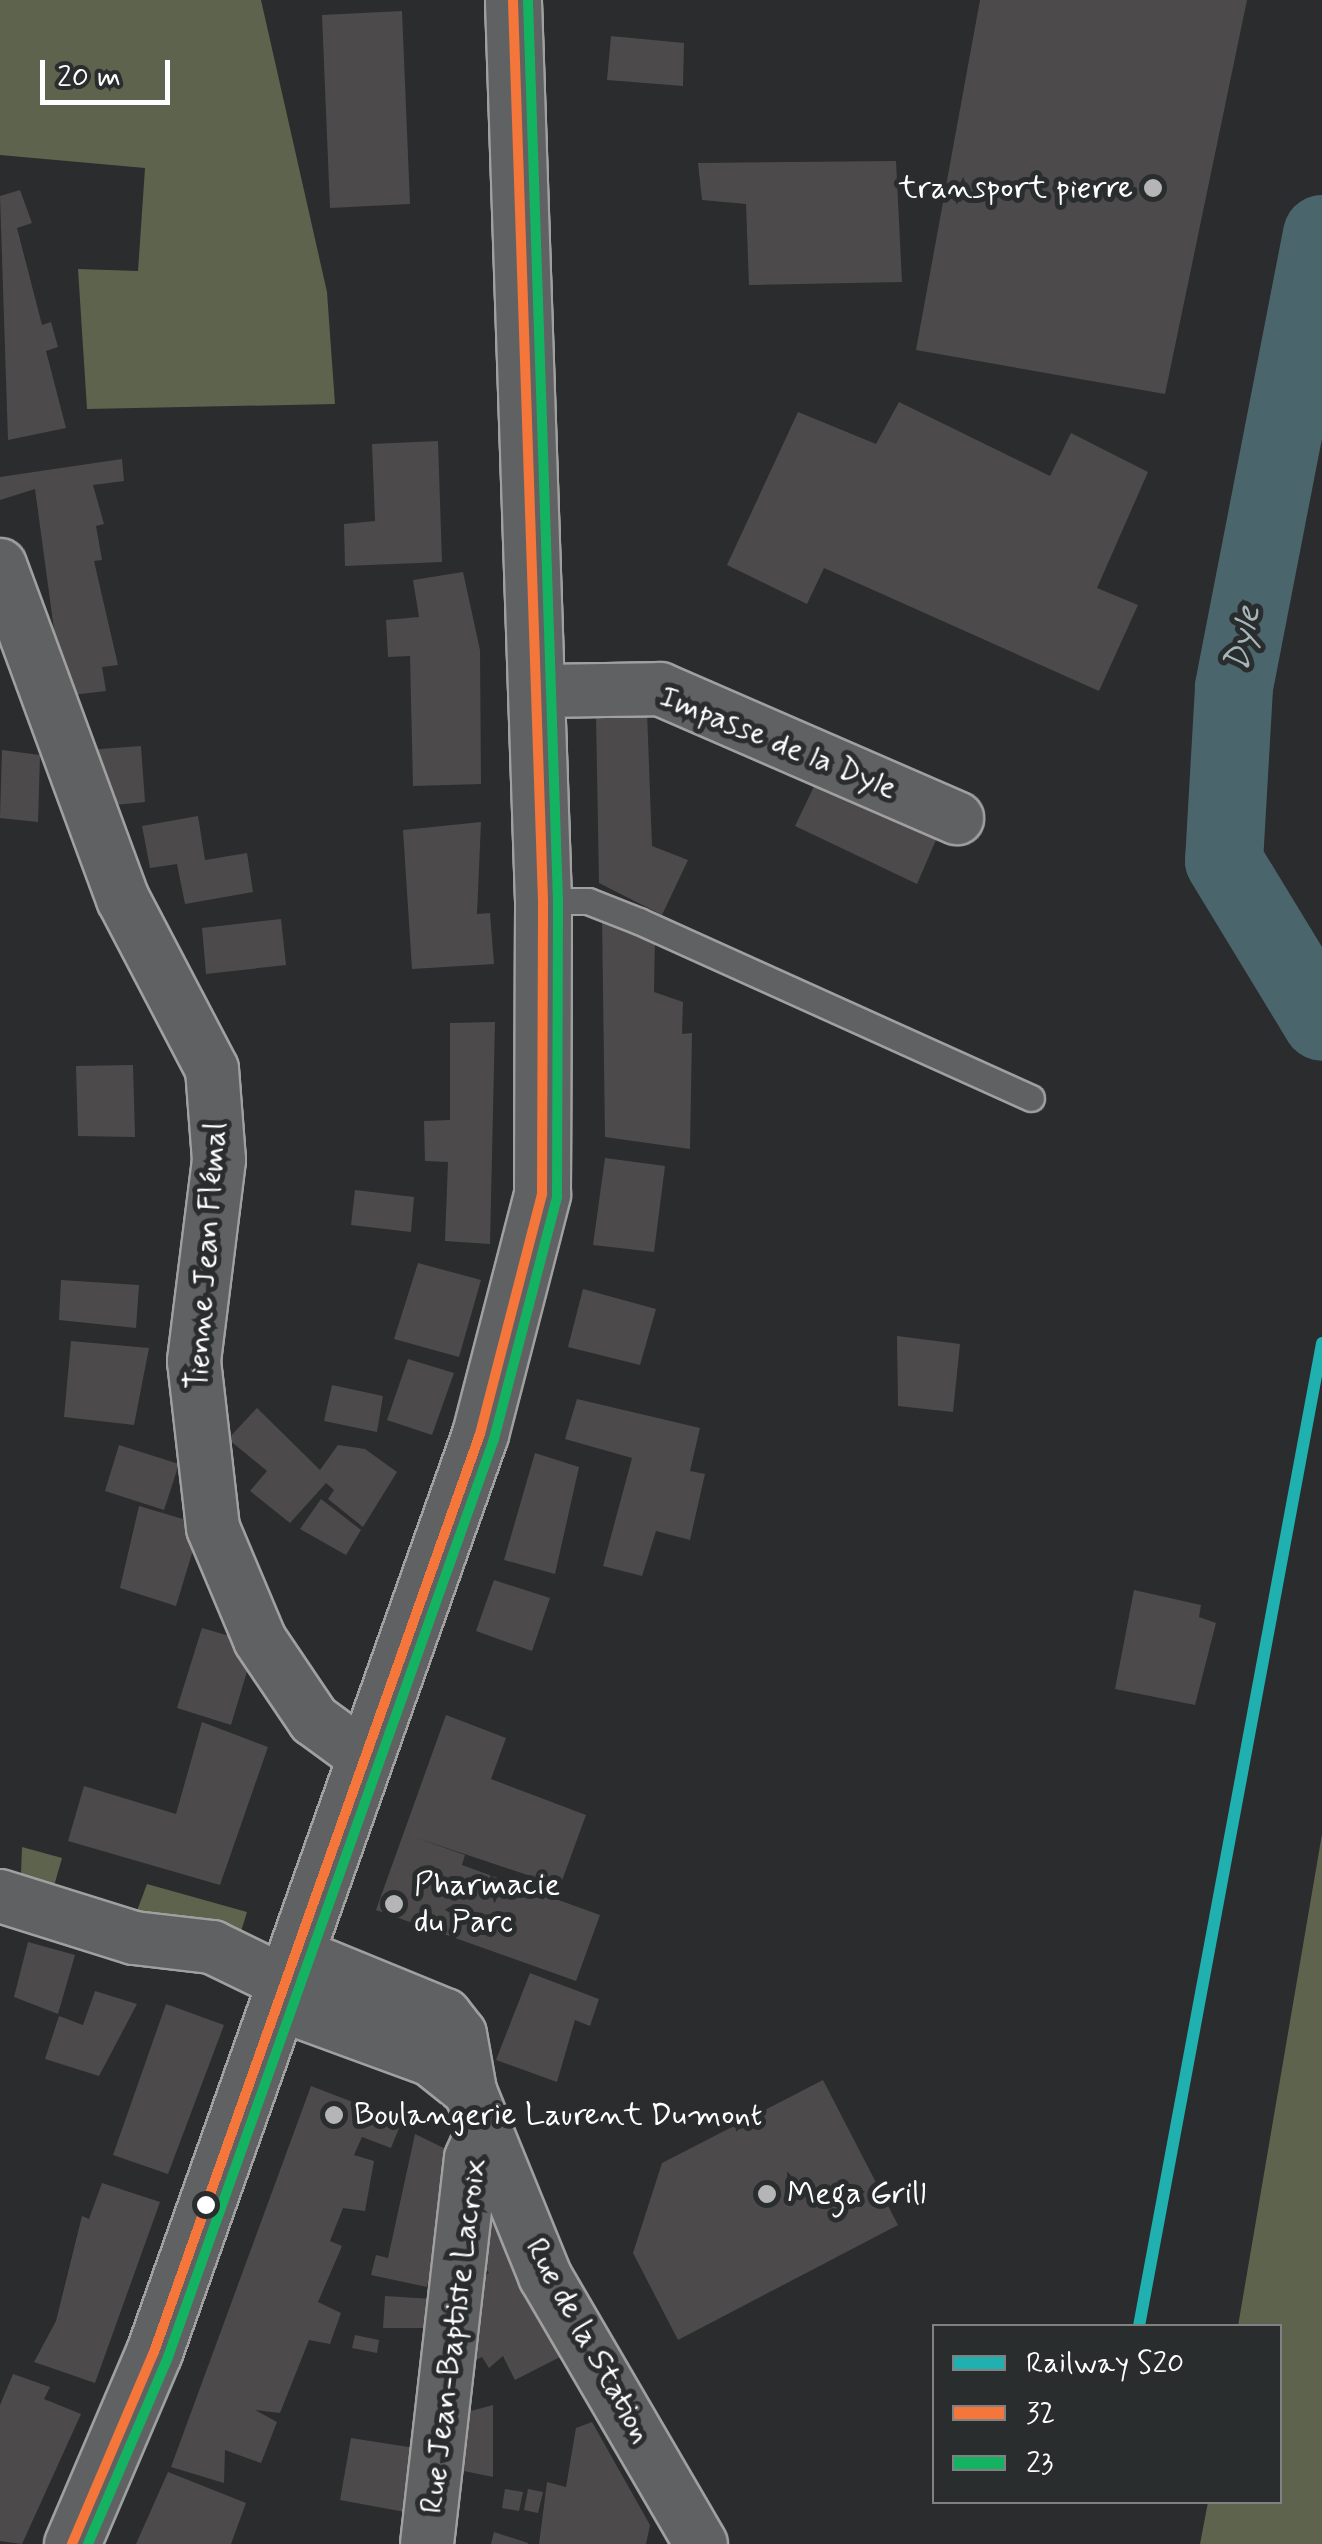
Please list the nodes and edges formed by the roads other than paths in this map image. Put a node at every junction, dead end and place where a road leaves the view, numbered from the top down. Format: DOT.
graph roads {
  1 [pos="514,0"];
  2 [pos="0,565"];
  3 [pos="535,691"];
  4 [pos="957,818"];
  5 [pos="543,902"];
  6 [pos="1031,1098"];
  7 [pos="366,1758"];
  8 [pos="0,1896"];
  9 [pos="287,1980"];
  10 [pos="477,2110"];
  11 [pos="698,2538"];
  12 [pos="72,2544"];
  13 [pos="426,2544"];
  1 -- 3 [label="main road"];
  2 -- 7 [label="street, Tienne Jean Flémal"];
  3 -- 4 [label="street, Impasse de la Dyle"];
  3 -- 5 [label="main road"];
  5 -- 6 [label="lane"];
  5 -- 7 [label="main road"];
  7 -- 9 [label="main road"];
  8 -- 9 [label="street, Rue de la Station"];
  9 -- 10 [label="street, Rue de la Station"];
  9 -- 12 [label="main road"];
  10 -- 11 [label="street, Rue de la Station"];
  10 -- 13 [label="street, Rue Jean-Baptiste Lacroix"];
}
